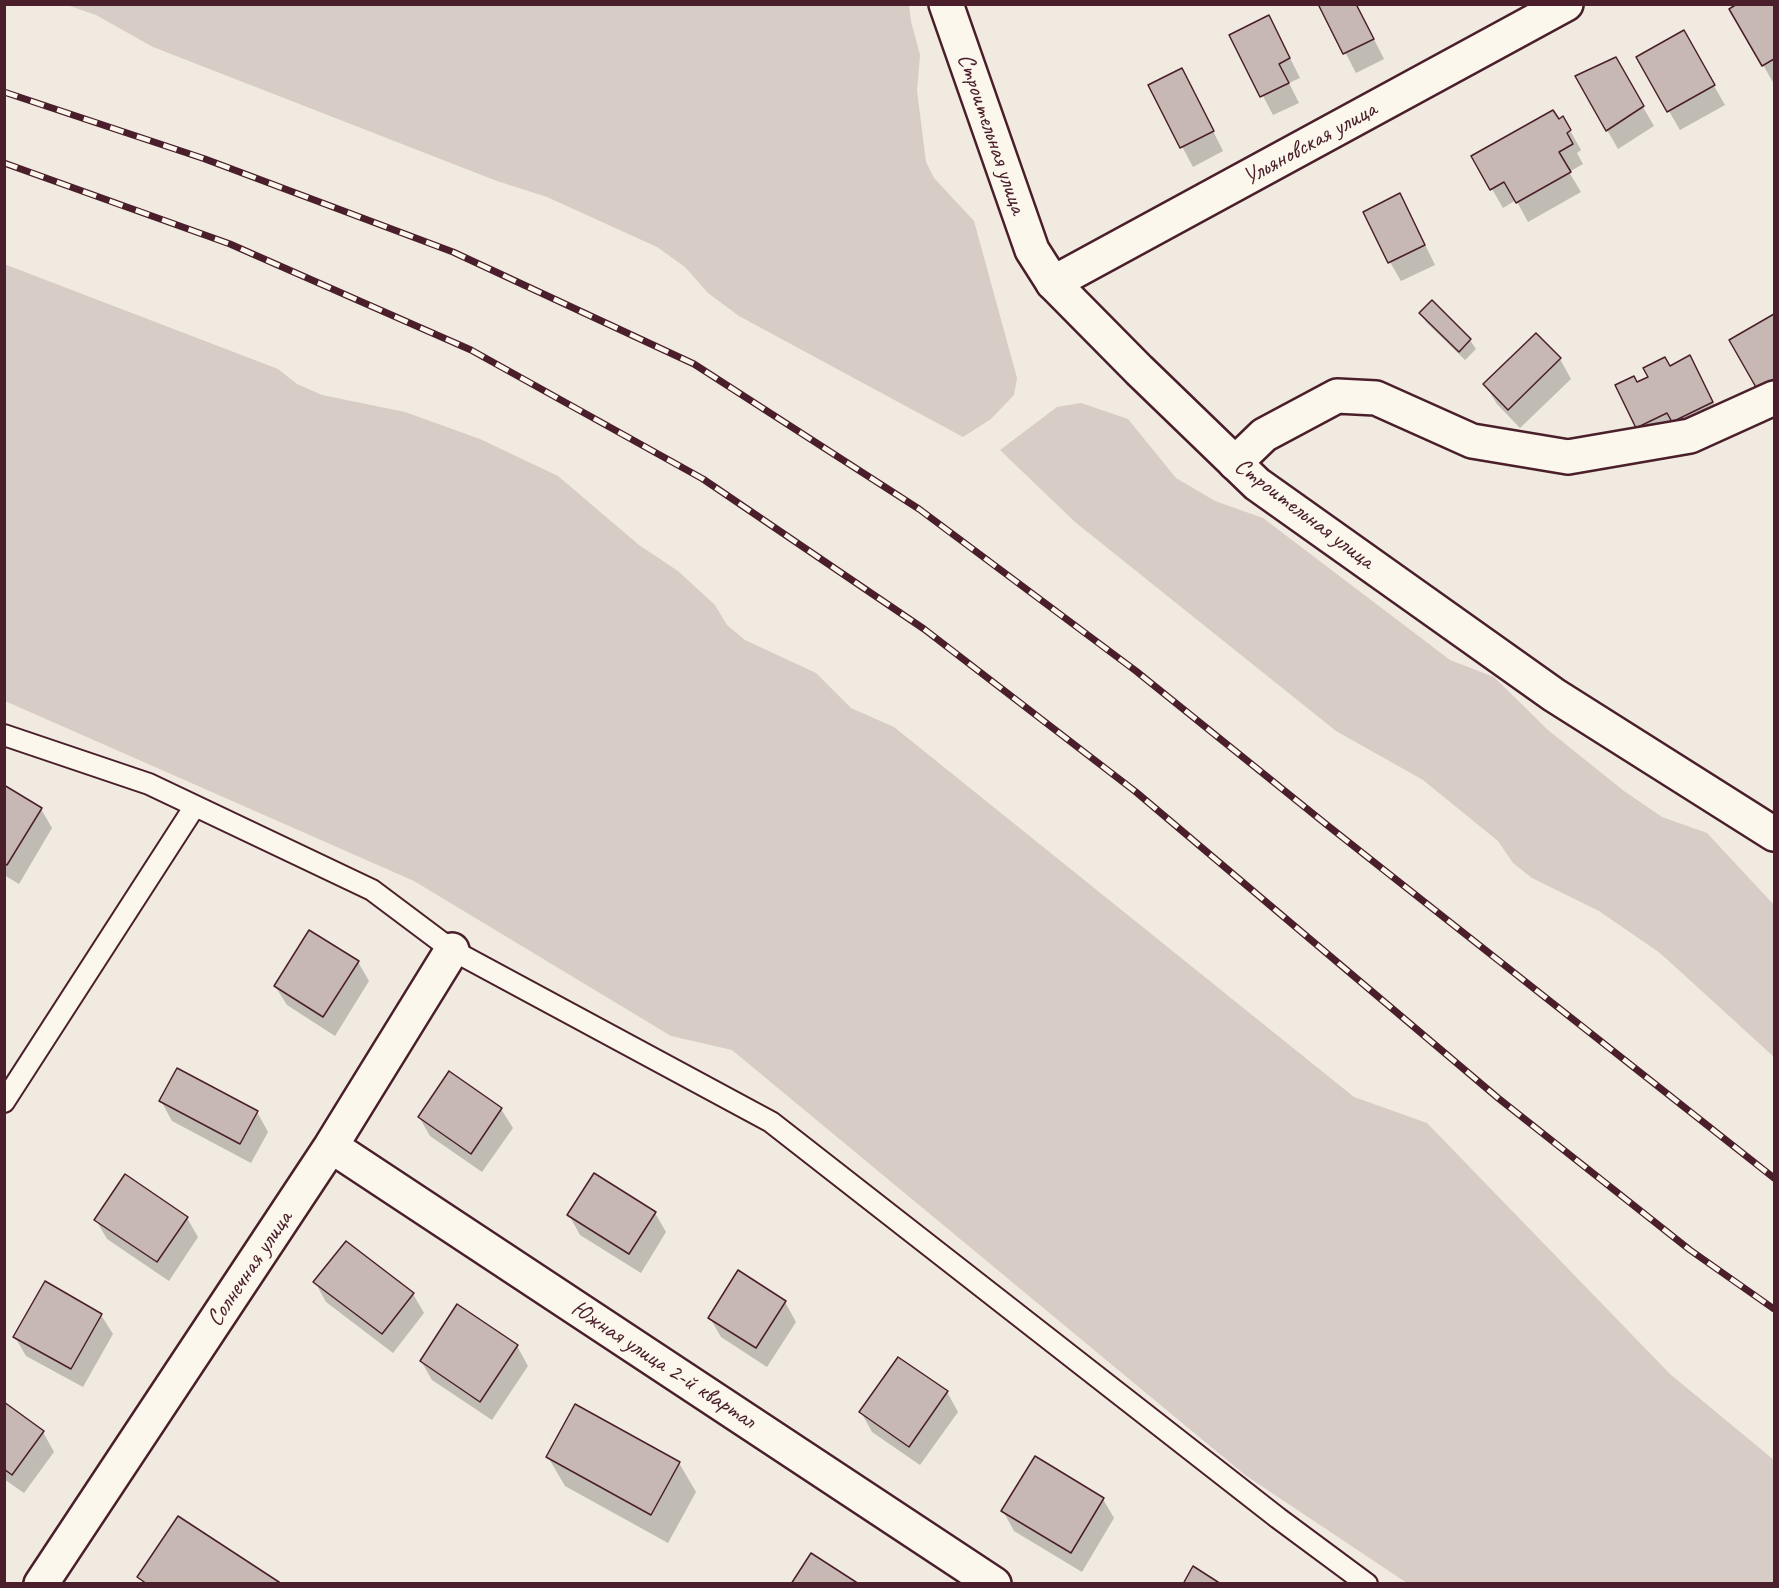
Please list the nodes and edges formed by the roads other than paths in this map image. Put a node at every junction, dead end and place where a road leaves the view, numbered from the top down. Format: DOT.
graph roads {
  1 [pos="946,4"];
  2 [pos="1566,4"];
  3 [pos="1053,283"];
  4 [pos="1774,398"];
  5 [pos="1235,463"];
  6 [pos="4,735"];
  7 [pos="195,806"];
  8 [pos="1774,834"];
  9 [pos="452,950"];
  10 [pos="4,1102"];
  11 [pos="331,1146"];
  12 [pos="41,1584"];
  13 [pos="994,1584"];
  14 [pos="1367,1584"];
  1 -- 3 [label="street, Строительная улица"];
  2 -- 3 [label="street, Ульяновская улица"];
  3 -- 5 [label="street, Строительная улица"];
  4 -- 5 [label="street"];
  5 -- 8 [label="street, Строительная улица"];
  6 -- 7 [label="lane"];
  7 -- 9 [label="lane"];
  7 -- 10 [label="lane"];
  9 -- 11 [label="street, Солнечная улица"];
  9 -- 14 [label="lane"];
  11 -- 12 [label="street, Солнечная улица"];
  11 -- 13 [label="street, Южная улица 2-й квартал"];
}
